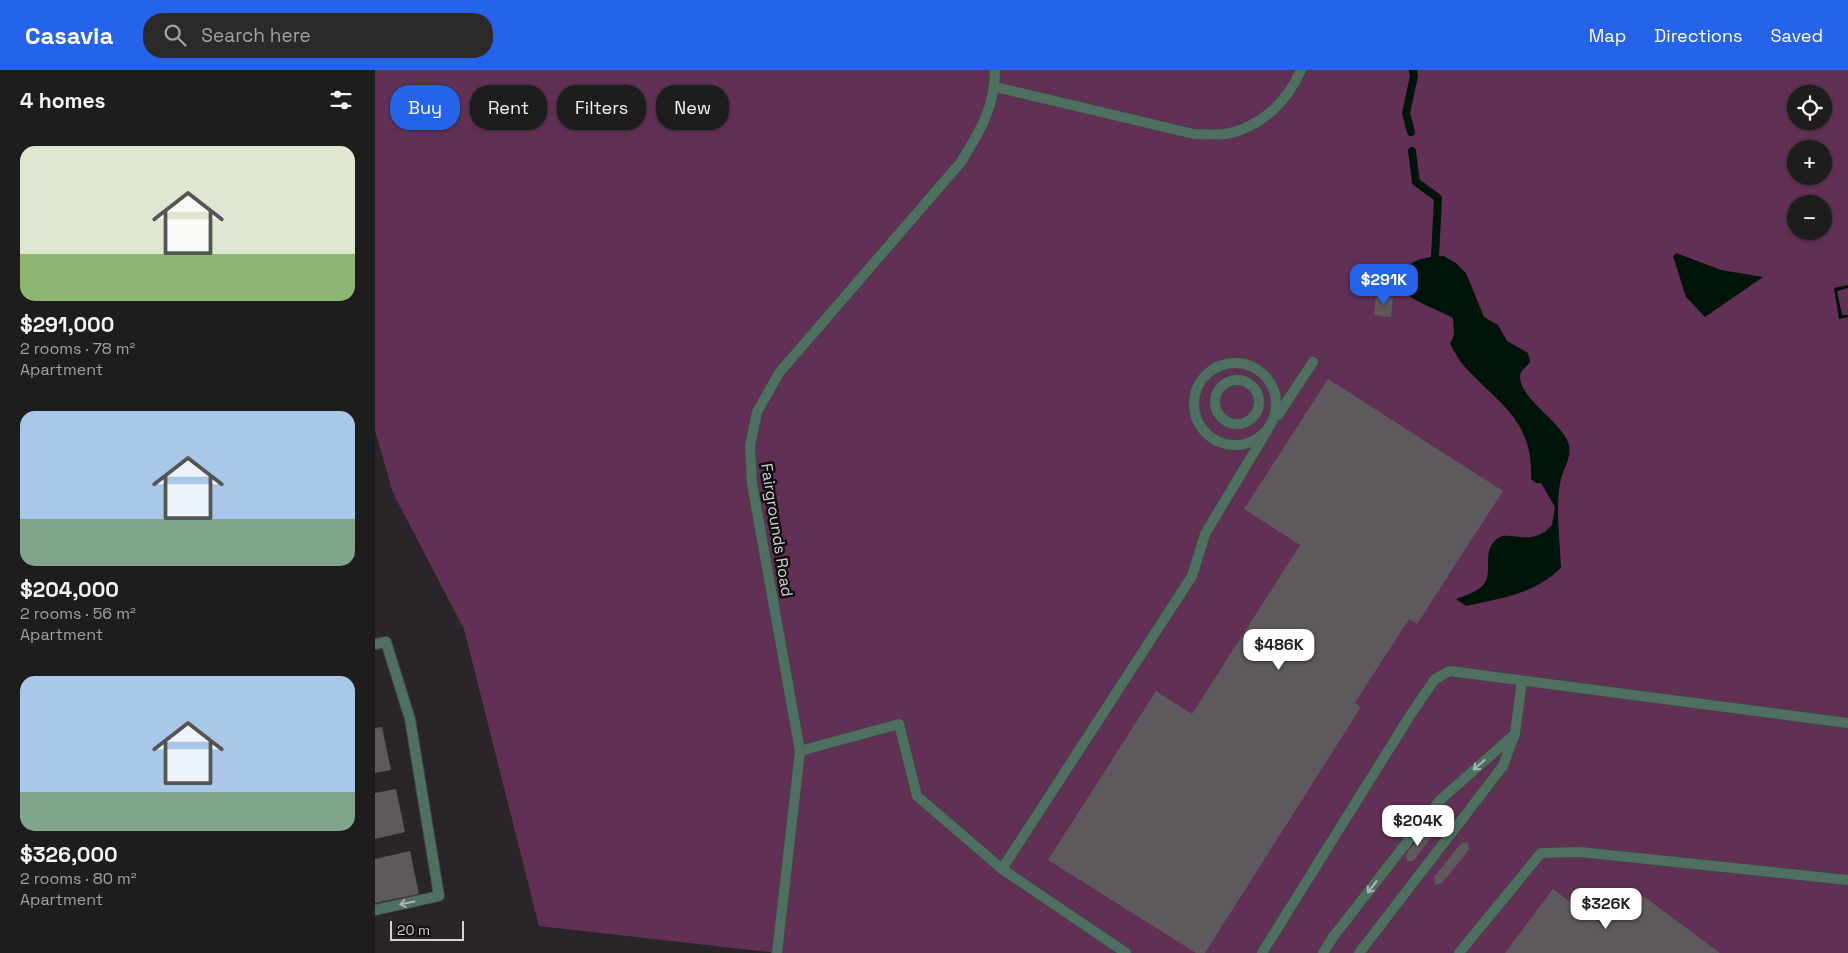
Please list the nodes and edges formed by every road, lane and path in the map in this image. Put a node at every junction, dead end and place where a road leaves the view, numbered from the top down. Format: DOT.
graph roads {
  1 [pos="995,70"];
  2 [pos="1301,70"];
  3 [pos="995,87"];
  4 [pos="1313,362"];
  5 [pos="1259,409"];
  6 [pos="1270,427"];
  7 [pos="375,644"];
  8 [pos="1522,681"];
  9 [pos="1848,723"];
  10 [pos="1515,733"];
  11 [pos="800,750"];
  12 [pos="1002,868"];
  13 [pos="1848,880"];
  14 [pos="375,910"];
  15 [pos="777,953"];
  16 [pos="1126,953"];
  17 [pos="1262,953"];
  18 [pos="1323,953"];
  19 [pos="1359,953"];
  20 [pos="1459,953"];
  1 -- 3 [label="street, Fairgrounds Road"];
  2 -- 3 [label="street"];
  3 -- 11 [label="street, Fairgrounds Road"];
  4 -- 6 [label="street"];
  5 -- 5 [label="street"];
  6 -- 6 [label="street"];
  6 -- 12 [label="street"];
  7 -- 14 [label="street, one-way"];
  8 -- 9 [label="street"];
  8 -- 10 [label="street"];
  8 -- 17 [label="street"];
  10 -- 18 [label="street, one-way"];
  10 -- 19 [label="street"];
  11 -- 12 [label="street"];
  11 -- 15 [label="street, Fairgrounds Road"];
  12 -- 16 [label="street"];
  13 -- 20 [label="street"];
}
